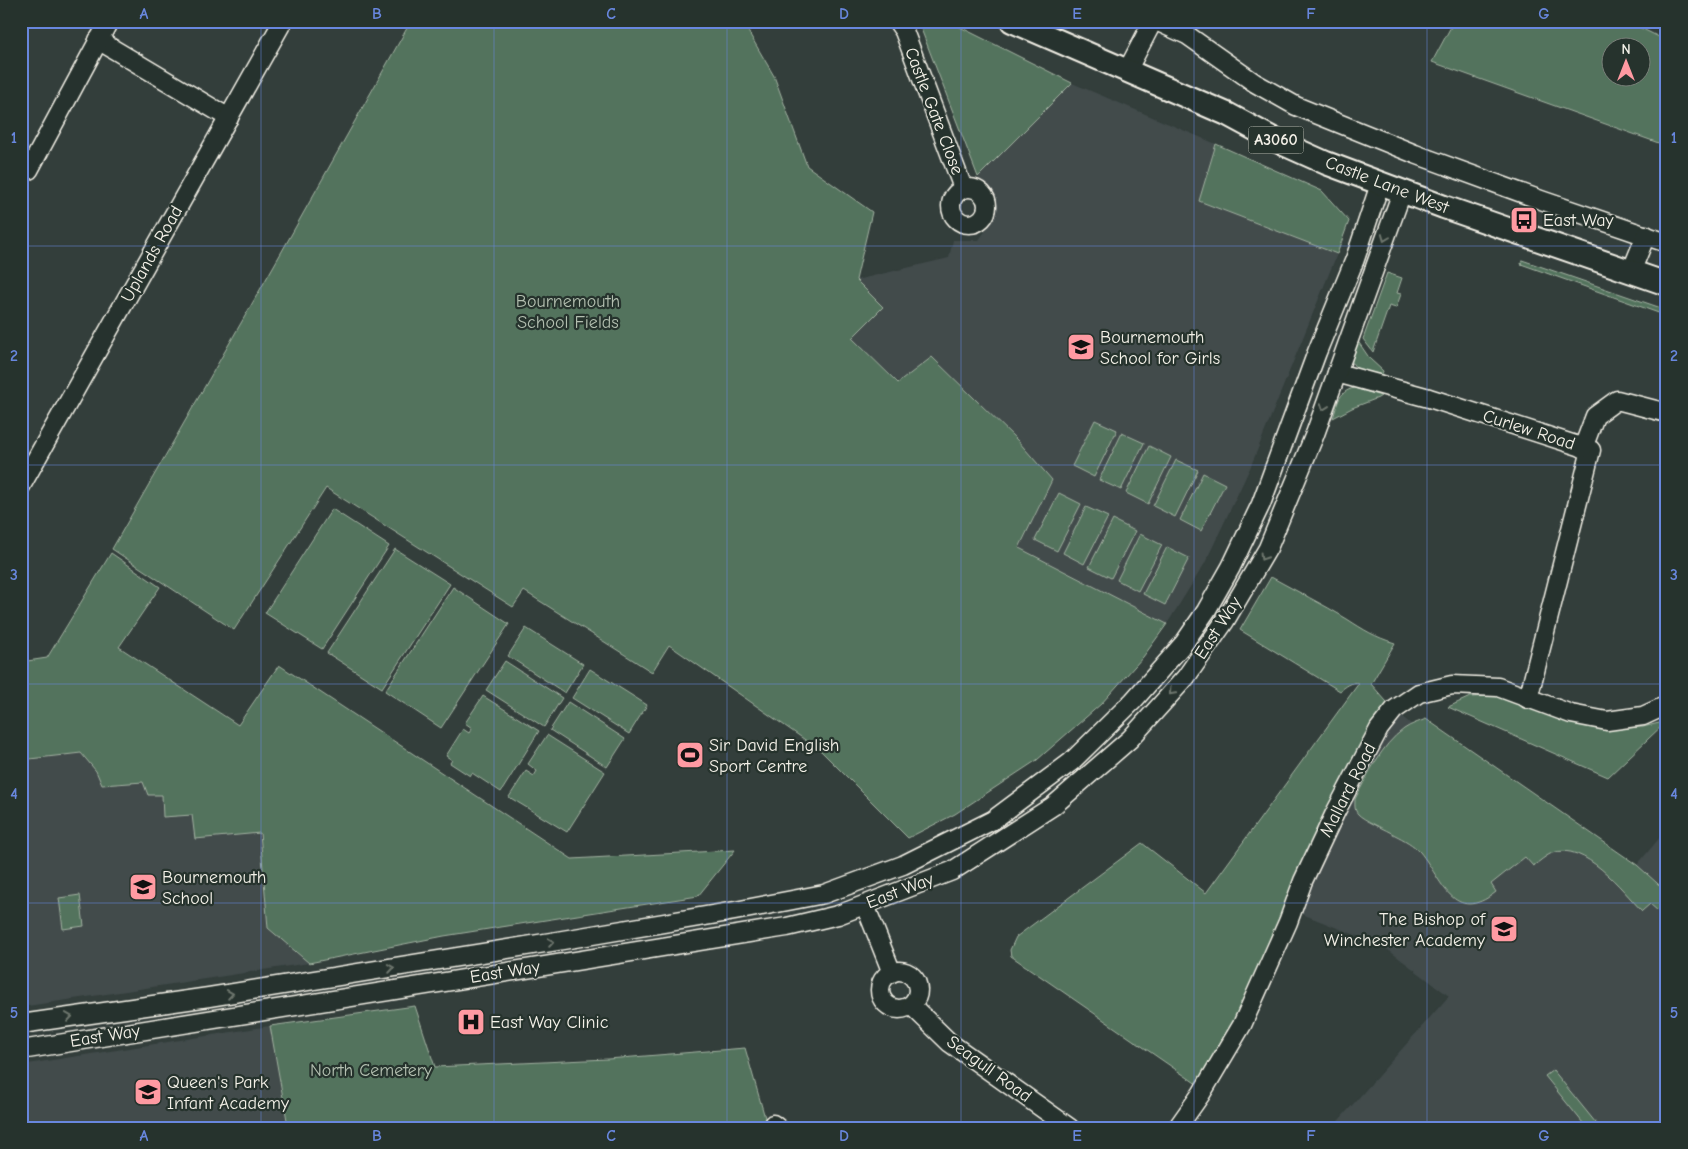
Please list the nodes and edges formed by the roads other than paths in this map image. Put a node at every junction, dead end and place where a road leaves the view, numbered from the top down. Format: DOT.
graph roads {
  1 [pos="109,21"];
  2 [pos="282,21"];
  3 [pos="1012,21"];
  4 [pos="1155,21"];
  5 [pos="904,26"];
  6 [pos="98,40"];
  7 [pos="1127,71"];
  8 [pos="229,118"];
  9 [pos="29,170"];
  10 [pos="1380,184"];
  11 [pos="964,188"];
  12 [pos="1402,192"];
  13 [pos="1646,236"];
  14 [pos="1667,243"];
  15 [pos="1631,272"];
  16 [pos="1667,284"];
  17 [pos="1337,374"];
  18 [pos="1667,413"];
  19 [pos="1583,448"];
  20 [pos="21,486"];
  21 [pos="1528,699"];
  22 [pos="1667,705"];
  23 [pos="864,905"];
  24 [pos="892,973"];
  25 [pos="912,1006"];
  26 [pos="21,1024"];
  27 [pos="21,1050"];
  28 [pos="1070,1128"];
  29 [pos="1177,1128"];
  1 -- 6 [label="street"];
  2 -- 8 [label="street, Uplands Road"];
  3 -- 7 [label="main road, Castle Lane West / A3060"];
  4 -- 7 [label="street"];
  4 -- 13 [label="street"];
  5 -- 11 [label="street, Castle Gate Close"];
  6 -- 8 [label="street"];
  6 -- 9 [label="street"];
  7 -- 10 [label="main road, Castle Lane West / A3060"];
  8 -- 20 [label="street, Uplands Road"];
  10 -- 12 [label="main road, Castle Lane West / A3060"];
  26 -- 10 [label="street, East Way, one-way"];
  12 -- 15 [label="main road, Castle Lane West / A3060"];
  12 -- 17 [label="street, East Way, one-way"];
  13 -- 14 [label="street"];
  13 -- 15 [label="street"];
  15 -- 16 [label="main road, Castle Lane West / A3060"];
  17 -- 19 [label="street, Curlew Road"];
  17 -- 23 [label="street, East Way, one-way"];
  18 -- 19 [label="street"];
  19 -- 21 [label="street, Curlew Road"];
  21 -- 22 [label="street, Mallard Road"];
  21 -- 29 [label="street, Mallard Road"];
  23 -- 24 [label="street"];
  23 -- 27 [label="street, East Way"];
  24 -- 25 [label="street"];
  24 -- 25 [label="street"];
  25 -- 28 [label="street, Seagull Road"];
}
